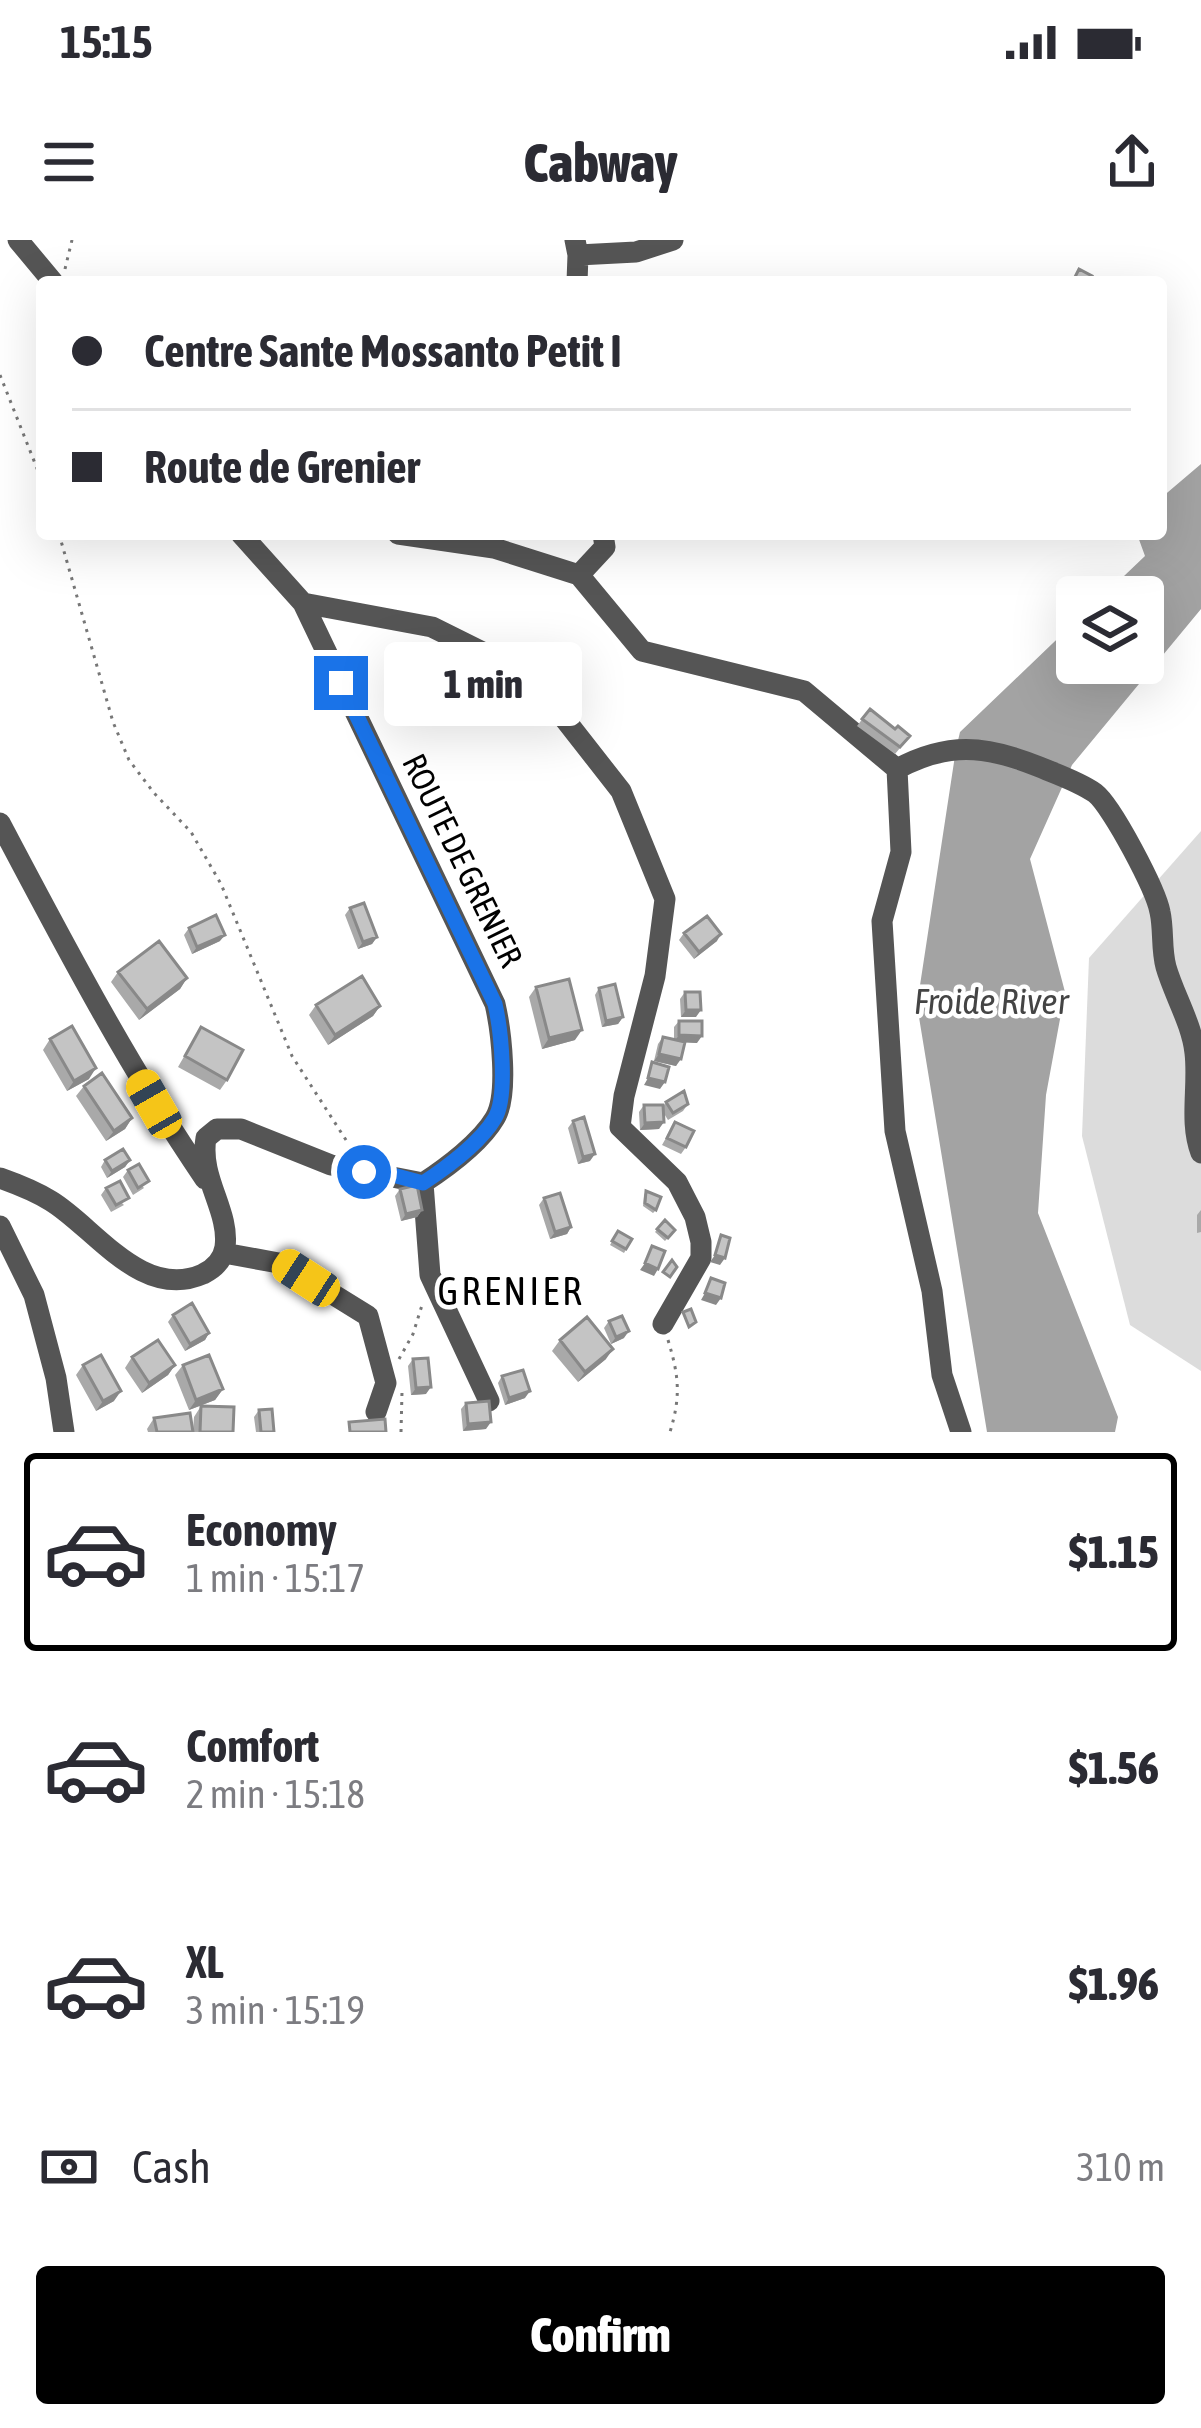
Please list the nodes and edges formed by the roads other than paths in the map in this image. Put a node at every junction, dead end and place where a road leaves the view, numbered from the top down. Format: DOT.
graph roads {
  1 [pos="18,240"];
  2 [pos="673,240"];
  3 [pos="576,248"];
  4 [pos="51,276"];
  5 [pos="246,540"];
  6 [pos="439,540"];
  7 [pos="604,540"];
  8 [pos="579,574"];
  9 [pos="303,603"];
  10 [pos="897,770"];
  11 [pos="0,823"];
  12 [pos="1201,1153"];
  13 [pos="0,1178"];
  14 [pos="423,1183"];
  15 [pos="212,1190"];
  16 [pos="0,1226"];
  17 [pos="224,1253"];
  18 [pos="663,1324"];
  19 [pos="489,1401"];
  20 [pos="376,1412"];
  21 [pos="64,1432"];
  22 [pos="961,1432"];
  1 -- 4 [label="street"];
  2 -- 3 [label="street"];
  5 -- 9 [label="street, ROUTE DE GRENIER"];
  6 -- 8 [label="street"];
  7 -- 8 [label="street"];
  8 -- 10 [label="street"];
  9 -- 14 [label="street, ROUTE DE GRENIER"];
  9 -- 18 [label="street"];
  10 -- 12 [label="street"];
  10 -- 22 [label="street"];
  11 -- 15 [label="street"];
  13 -- 17 [label="street"];
  14 -- 15 [label="street"];
  14 -- 19 [label="street"];
  15 -- 17 [label="street"];
  16 -- 21 [label="street"];
  17 -- 20 [label="street"];
}
